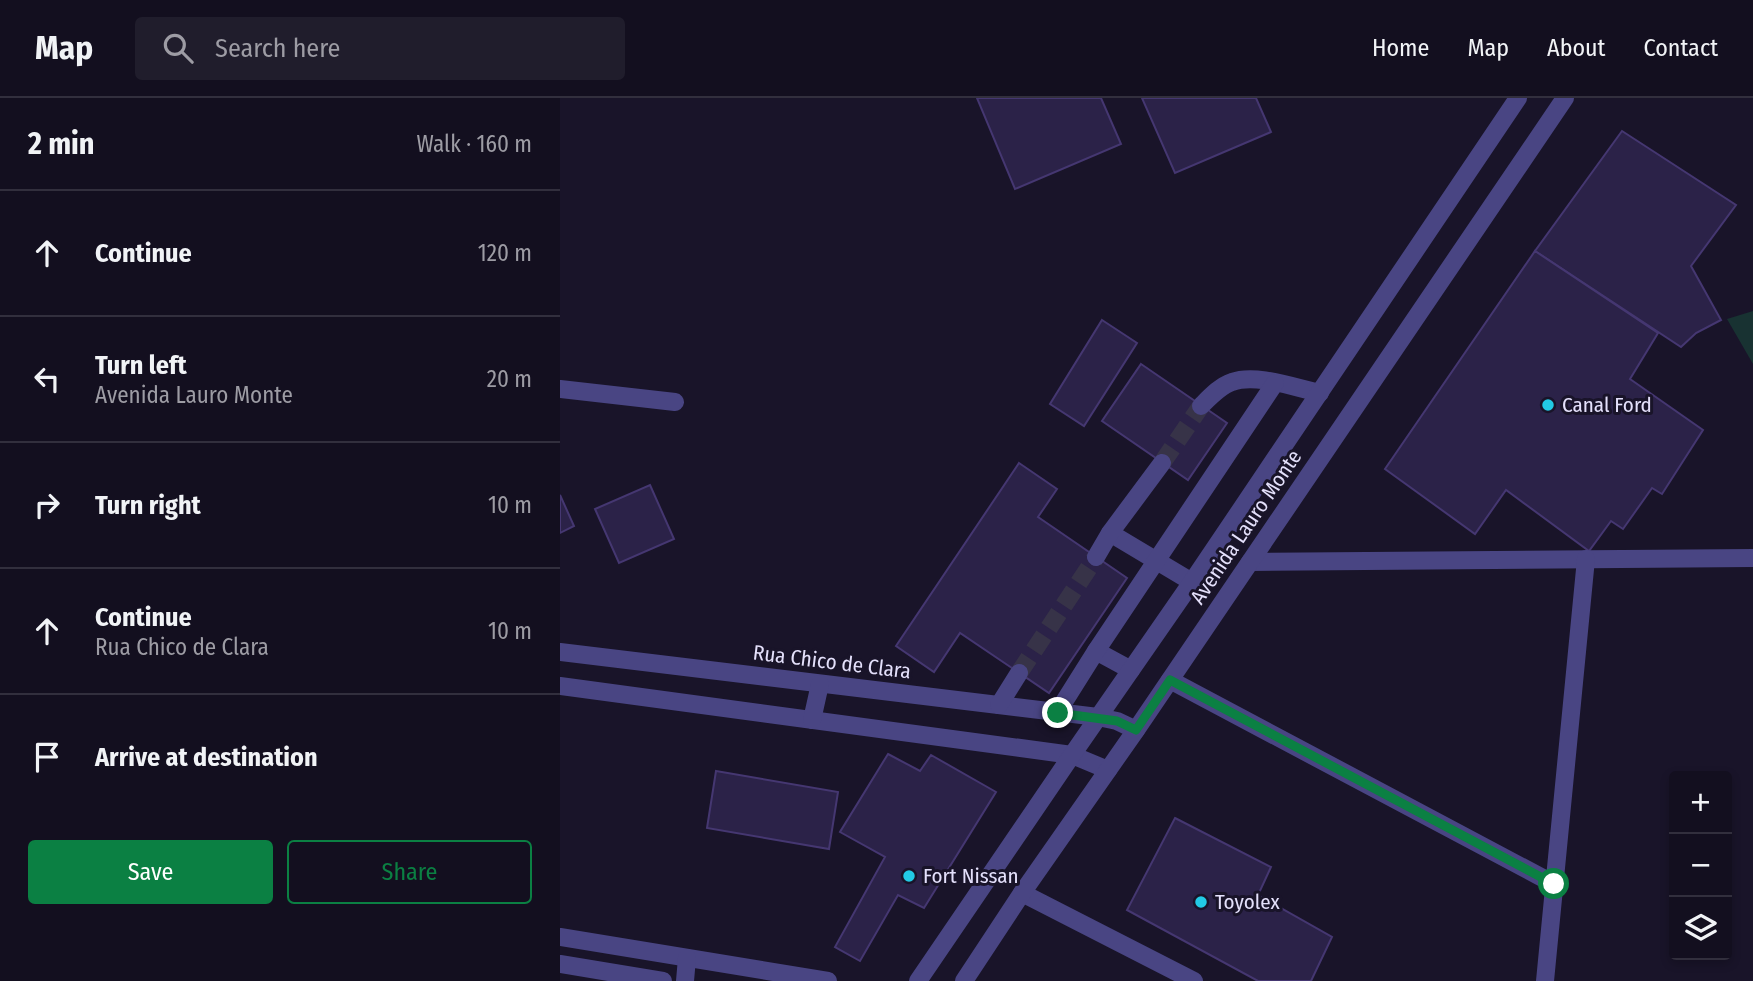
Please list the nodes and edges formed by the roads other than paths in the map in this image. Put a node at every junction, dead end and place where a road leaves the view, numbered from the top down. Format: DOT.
graph roads {
  1 [pos="1518,98"];
  2 [pos="1565,98"];
  3 [pos="1275,383"];
  4 [pos="560,389"];
  5 [pos="1320,393"];
  6 [pos="675,402"];
  7 [pos="1201,406"];
  8 [pos="1162,463"];
  9 [pos="1110,533"];
  10 [pos="1096,557"];
  11 [pos="1753,558"];
  12 [pos="1586,559"];
  13 [pos="1157,561"];
  14 [pos="1250,562"];
  15 [pos="1192,582"];
  16 [pos="1096,650"];
  17 [pos="560,652"];
  18 [pos="1130,670"];
  19 [pos="1019,673"];
  20 [pos="1170,680"];
  21 [pos="820,684"];
  22 [pos="560,686"];
  23 [pos="999,705"];
  24 [pos="1058,713"];
  25 [pos="1098,717"];
  26 [pos="812,720"];
  27 [pos="1136,730"];
  28 [pos="1072,755"];
  29 [pos="1108,770"];
  30 [pos="1554,884"];
  31 [pos="1021,892"];
  32 [pos="560,937"];
  33 [pos="687,958"];
  34 [pos="560,964"];
  35 [pos="663,981"];
  36 [pos="685,981"];
  37 [pos="828,981"];
  38 [pos="918,981"];
  39 [pos="964,981"];
  40 [pos="1194,981"];
  41 [pos="1545,981"];
  1 -- 5 [label="street, Avenida Lauro Monte"];
  2 -- 14 [label="street, Avenida Lauro Monte"];
  3 -- 5 [label="street"];
  3 -- 7 [label="street"];
  3 -- 13 [label="street"];
  4 -- 6 [label="street"];
  5 -- 15 [label="street, Avenida Lauro Monte"];
  8 -- 9 [label="street"];
  9 -- 10 [label="street"];
  9 -- 13 [label="street"];
  11 -- 12 [label="street"];
  12 -- 14 [label="street"];
  12 -- 30 [label="street"];
  13 -- 15 [label="street"];
  13 -- 16 [label="street"];
  14 -- 20 [label="street, Avenida Lauro Monte"];
  15 -- 18 [label="street, Avenida Lauro Monte"];
  16 -- 18 [label="street"];
  16 -- 24 [label="street"];
  17 -- 21 [label="street, Rua Chico de Clara"];
  18 -- 25 [label="street, Avenida Lauro Monte"];
  19 -- 23 [label="street"];
  20 -- 27 [label="street, Avenida Lauro Monte"];
  20 -- 30 [label="street"];
  21 -- 23 [label="street, Rua Chico de Clara"];
  21 -- 26 [label="street"];
  22 -- 26 [label="street"];
  23 -- 24 [label="street, Rua Chico de Clara"];
  24 -- 25 [label="street, Rua Chico de Clara"];
  25 -- 27 [label="street, Rua Chico de Clara"];
  25 -- 28 [label="street, Avenida Lauro Monte"];
  26 -- 28 [label="street"];
  27 -- 29 [label="street, Avenida Lauro Monte"];
  28 -- 29 [label="street"];
  28 -- 38 [label="street, Avenida Lauro Monte"];
  29 -- 31 [label="street, Avenida Lauro Monte"];
  30 -- 41 [label="street"];
  31 -- 39 [label="street, Avenida Lauro Monte"];
  31 -- 40 [label="street"];
  32 -- 33 [label="street"];
  33 -- 36 [label="street"];
  33 -- 37 [label="street"];
  34 -- 35 [label="street"];
}
